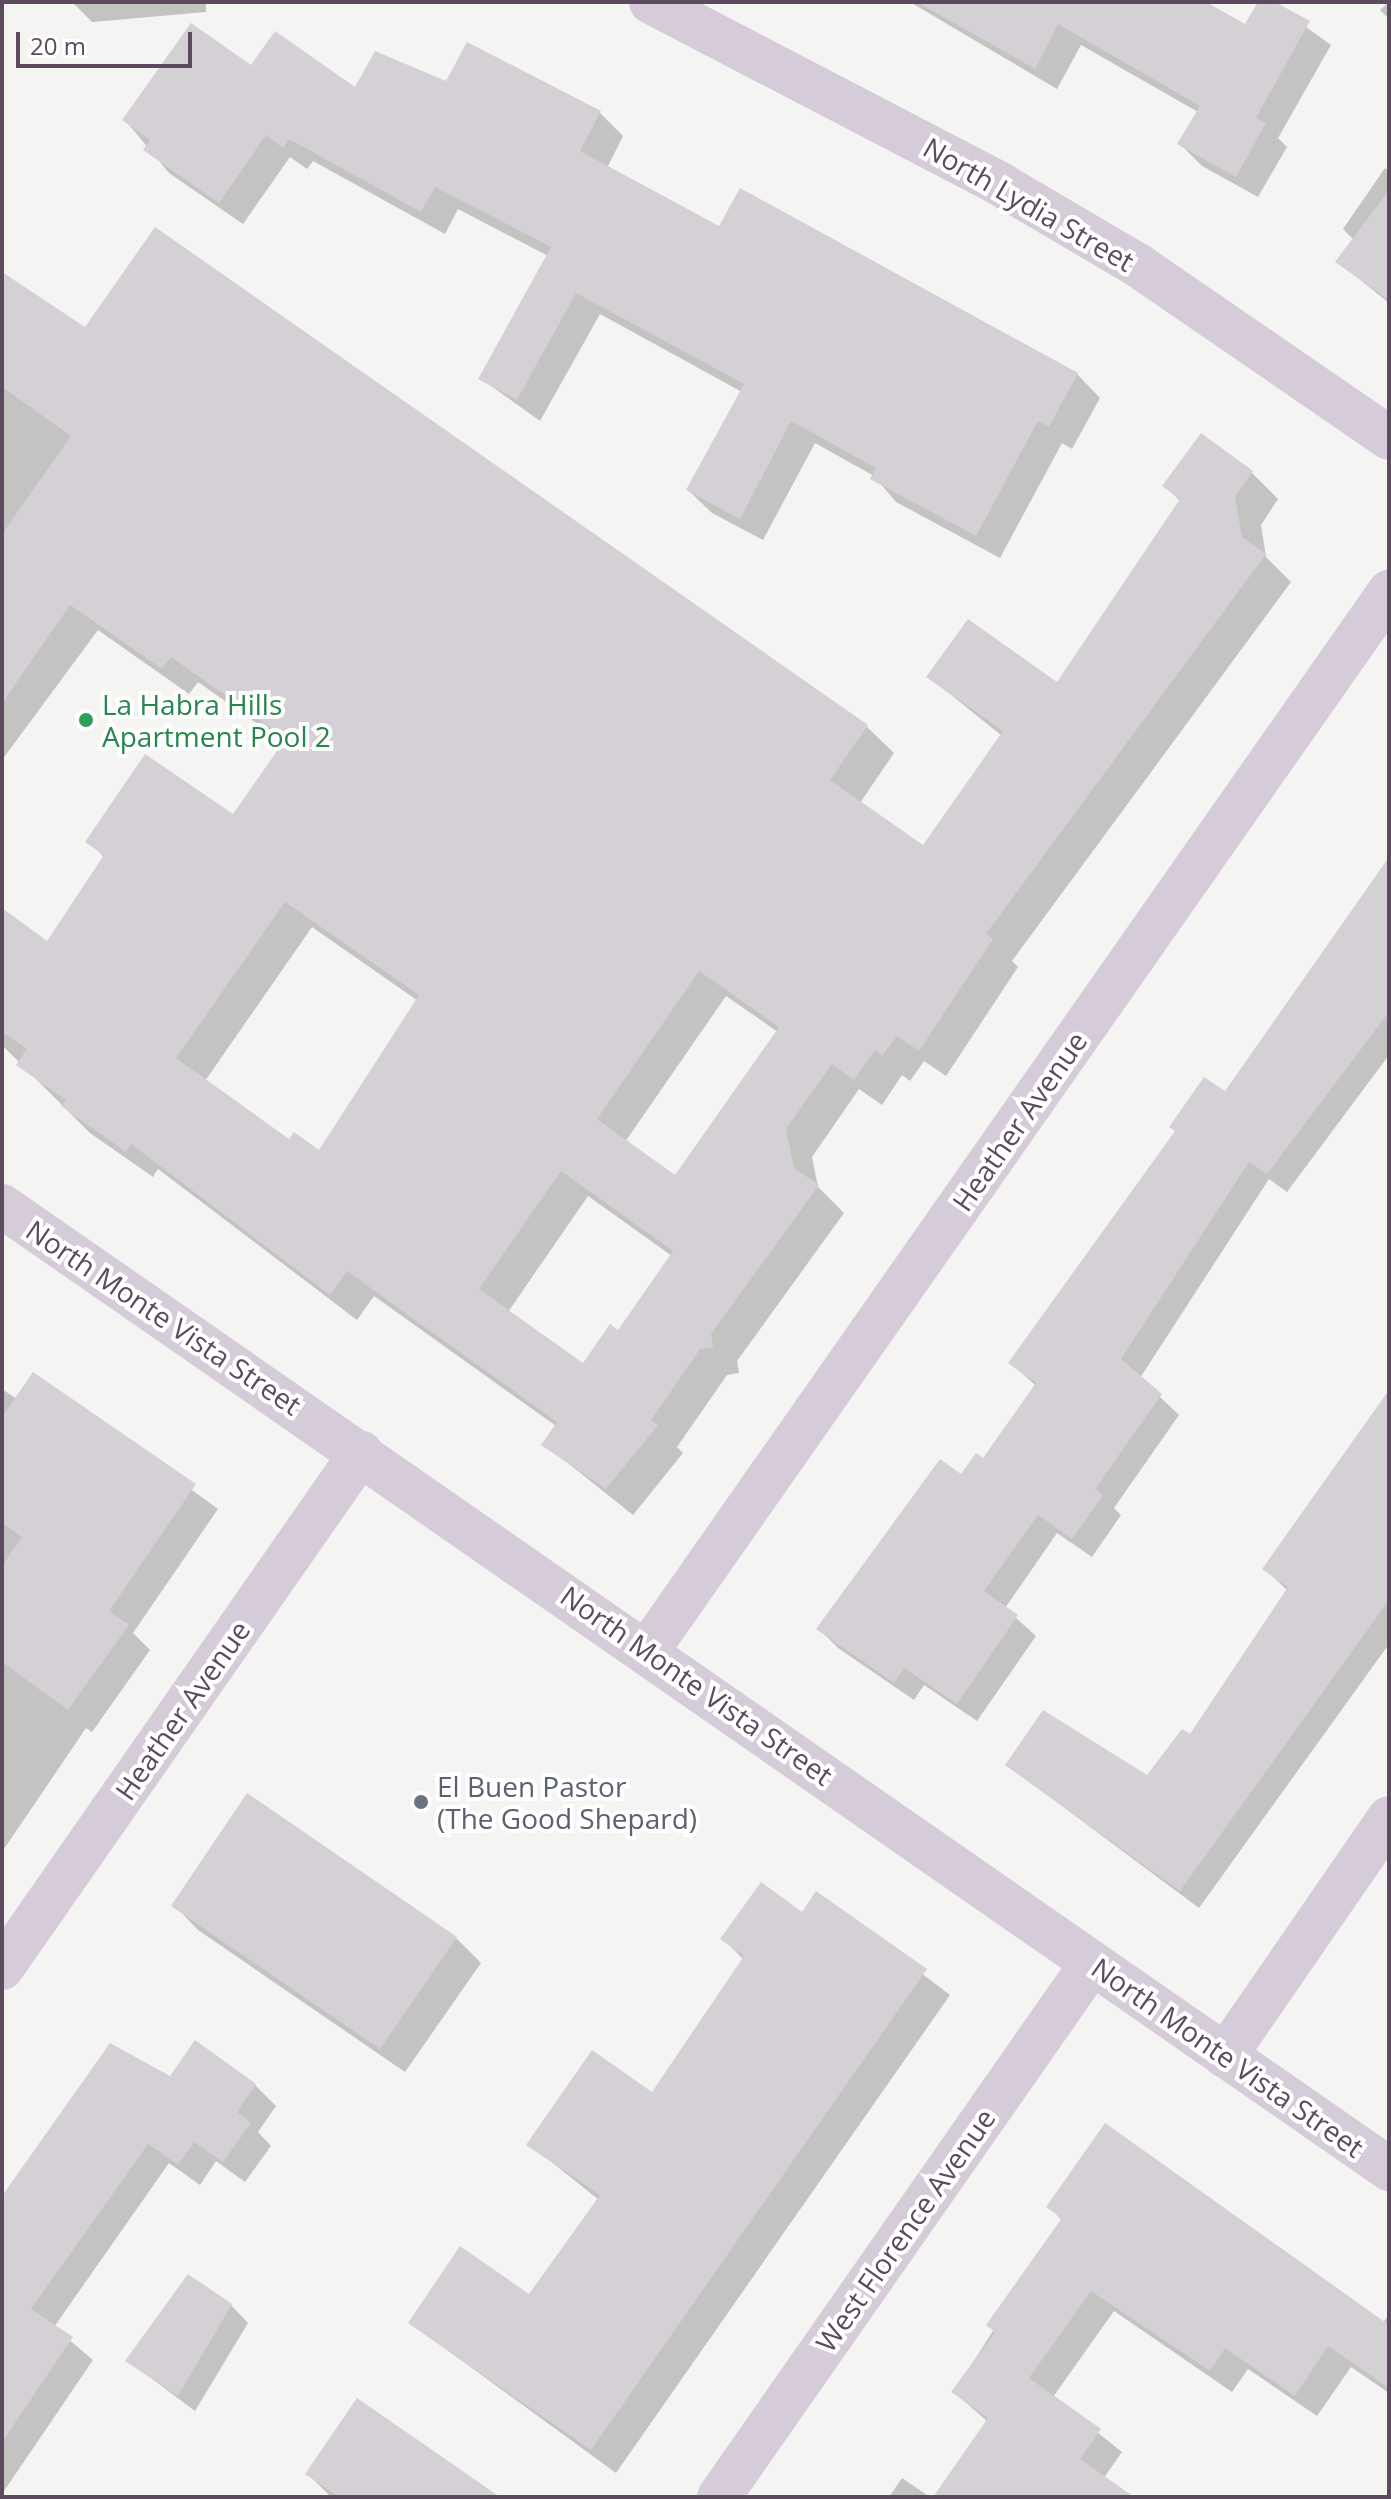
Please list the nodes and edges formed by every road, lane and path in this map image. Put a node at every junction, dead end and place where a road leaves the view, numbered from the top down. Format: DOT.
graph roads {
  1 [pos="651,2"];
  2 [pos="1389,438"];
  3 [pos="1389,592"];
  4 [pos="2,1206"];
  5 [pos="361,1453"];
  6 [pos="648,1650"];
  7 [pos="1389,1818"];
  8 [pos="1092,1963"];
  9 [pos="2,1968"];
  10 [pos="1225,2056"];
  11 [pos="1389,2169"];
  12 [pos="719,2497"];
  1 -- 2 [label="street, North Lydia Street"];
  3 -- 6 [label="street, Heather Avenue"];
  4 -- 5 [label="street, North Monte Vista Street"];
  5 -- 6 [label="street, North Monte Vista Street"];
  5 -- 9 [label="street, Heather Avenue"];
  6 -- 8 [label="street, North Monte Vista Street"];
  7 -- 10 [label="street"];
  8 -- 10 [label="street, North Monte Vista Street"];
  8 -- 12 [label="street, West Florence Avenue"];
  10 -- 11 [label="street, North Monte Vista Street"];
}
